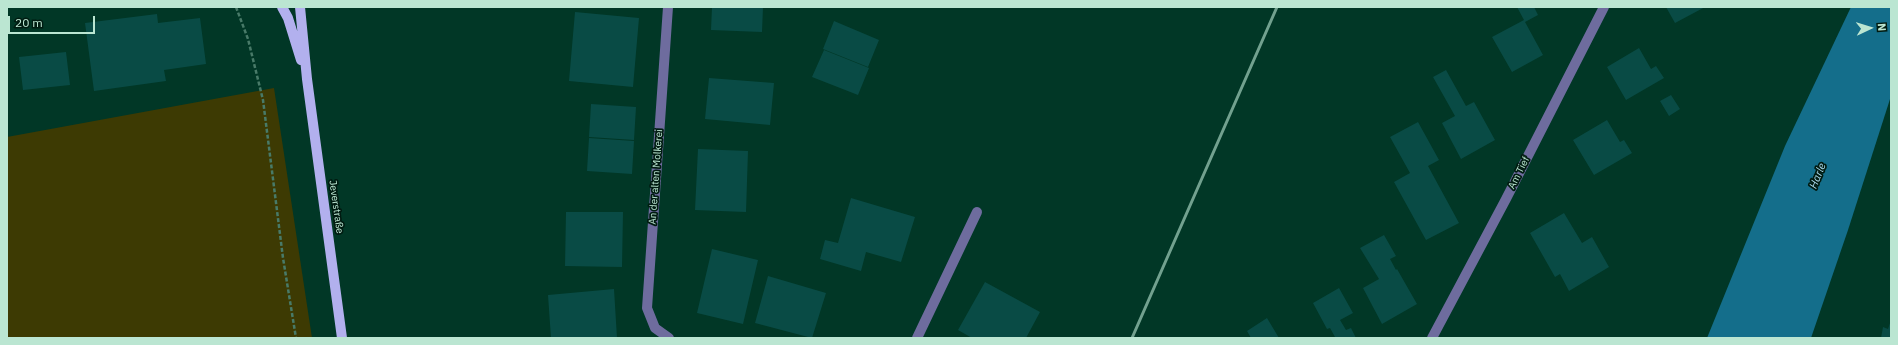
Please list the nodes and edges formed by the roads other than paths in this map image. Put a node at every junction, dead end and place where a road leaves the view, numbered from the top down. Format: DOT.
graph roads {
  1 [pos="282,7"];
  2 [pos="300,7"];
  3 [pos="668,7"];
  4 [pos="1604,7"];
  5 [pos="307,79"];
  6 [pos="977,212"];
  7 [pos="342,338"];
  8 [pos="669,338"];
  9 [pos="917,338"];
  10 [pos="1432,338"];
  1 -- 5 [label="main road, Jeverstraße"];
  2 -- 5 [label="main road, Jeverstraße"];
  3 -- 8 [label="street, An der alten Molkerei"];
  4 -- 10 [label="street, Am Tief"];
  5 -- 7 [label="main road, Jeverstraße"];
  6 -- 9 [label="street"];
}
